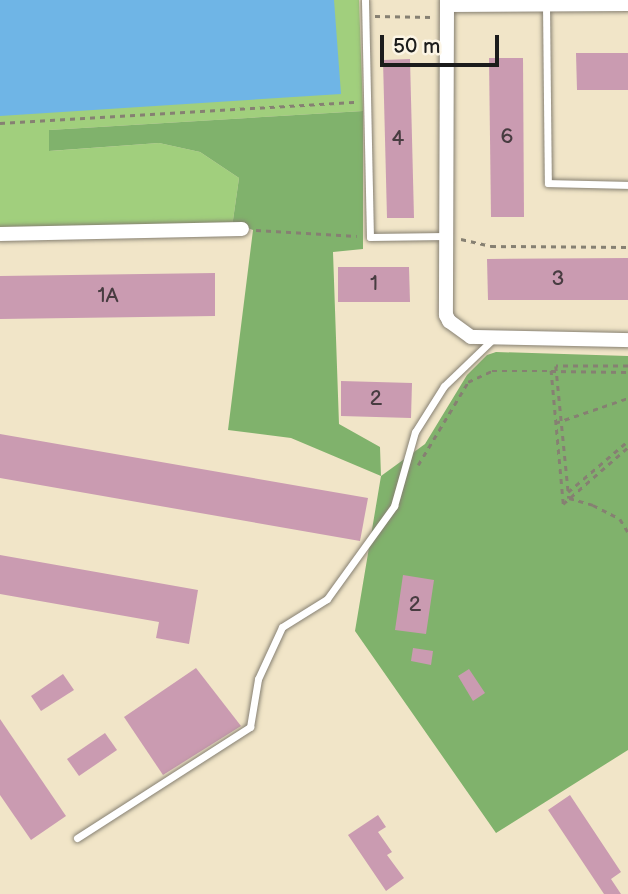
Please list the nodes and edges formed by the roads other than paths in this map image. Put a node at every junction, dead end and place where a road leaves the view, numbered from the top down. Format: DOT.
graph roads {
  1 [pos="365,0"];
  2 [pos="447,2"];
  3 [pos="547,4"];
  4 [pos="628,4"];
  5 [pos="628,185"];
  6 [pos="242,229"];
  7 [pos="0,234"];
  8 [pos="446,236"];
  9 [pos="494,338"];
  10 [pos="628,340"];
  11 [pos="77,838"];
  1 -- 8 [label="lane"];
  2 -- 3 [label="street"];
  2 -- 8 [label="street"];
  3 -- 4 [label="street"];
  3 -- 5 [label="lane"];
  6 -- 7 [label="street"];
  8 -- 9 [label="street"];
  9 -- 10 [label="street"];
  9 -- 11 [label="lane"];
}
